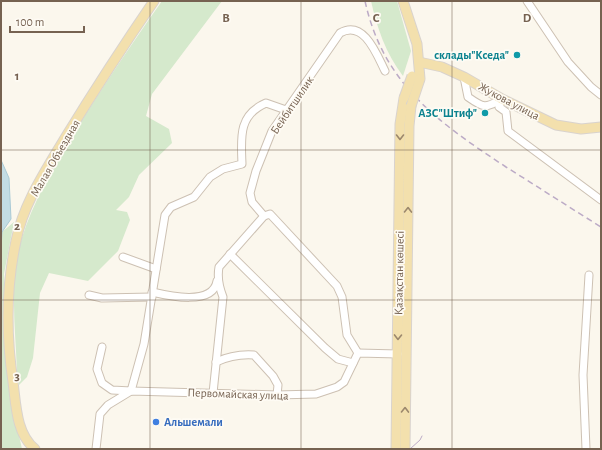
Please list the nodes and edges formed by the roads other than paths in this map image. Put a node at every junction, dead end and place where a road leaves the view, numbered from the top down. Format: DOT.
graph roads {
  1 [pos="154,1"];
  2 [pos="403,1"];
  3 [pos="527,1"];
  4 [pos="419,62"];
  5 [pos="385,71"];
  6 [pos="416,77"];
  7 [pos="464,77"];
  8 [pos="601,95"];
  9 [pos="502,99"];
  10 [pos="286,110"];
  11 [pos="601,127"];
  12 [pos="601,200"];
  13 [pos="264,216"];
  14 [pos="230,254"];
  15 [pos="123,257"];
  16 [pos="156,270"];
  17 [pos="217,276"];
  18 [pos="589,276"];
  19 [pos="89,295"];
  20 [pos="152,295"];
  21 [pos="102,347"];
  22 [pos="358,353"];
  23 [pos="402,356"];
  24 [pos="216,362"];
  25 [pos="353,363"];
  26 [pos="131,391"];
  27 [pos="213,393"];
  28 [pos="278,395"];
  29 [pos="401,427"];
  30 [pos="35,449"];
  31 [pos="96,449"];
  32 [pos="396,449"];
  33 [pos="404,449"];
  34 [pos="586,449"];
  1 -- 30 [label="main road, Малая Объездная"];
  2 -- 4 [label="main road"];
  3 -- 8 [label="street"];
  4 -- 6 [label="main road"];
  4 -- 7 [label="main road, Жукова улица"];
  5 -- 10 [label="street, Бейбитшилик"];
  23 -- 6 [label="main road, Қазақстан көшесі, one-way, bridge"];
  6 -- 23 [label="main road, Қазақстан көшесі, one-way, bridge"];
  7 -- 9 [label="main road, Жукова улица"];
  7 -- 9 [label="street"];
  9 -- 11 [label="main road, Жукова улица"];
  9 -- 12 [label="street"];
  10 -- 13 [label="street, Бейбитшилик"];
  10 -- 16 [label="street"];
  13 -- 14 [label="street"];
  13 -- 22 [label="street"];
  14 -- 17 [label="street"];
  14 -- 25 [label="street"];
  15 -- 16 [label="street"];
  16 -- 20 [label="street"];
  17 -- 20 [label="street"];
  17 -- 24 [label="street"];
  18 -- 34 [label="street"];
  19 -- 20 [label="street"];
  20 -- 26 [label="street"];
  21 -- 26 [label="street, Первомайская улица"];
  22 -- 23 [label="street"];
  22 -- 25 [label="street, Первомайская улица"];
  23 -- 29 [label="main road, Қазақстан көшесі"];
  24 -- 27 [label="street"];
  24 -- 28 [label="street"];
  25 -- 28 [label="street, Первомайская улица"];
  26 -- 27 [label="street, Первомайская улица"];
  26 -- 31 [label="street"];
  27 -- 28 [label="street, Первомайская улица"];
  29 -- 32 [label="main road, Қазақстан көшесі"];
  29 -- 33 [label="main road, Қазақстан көшесі"];
}
